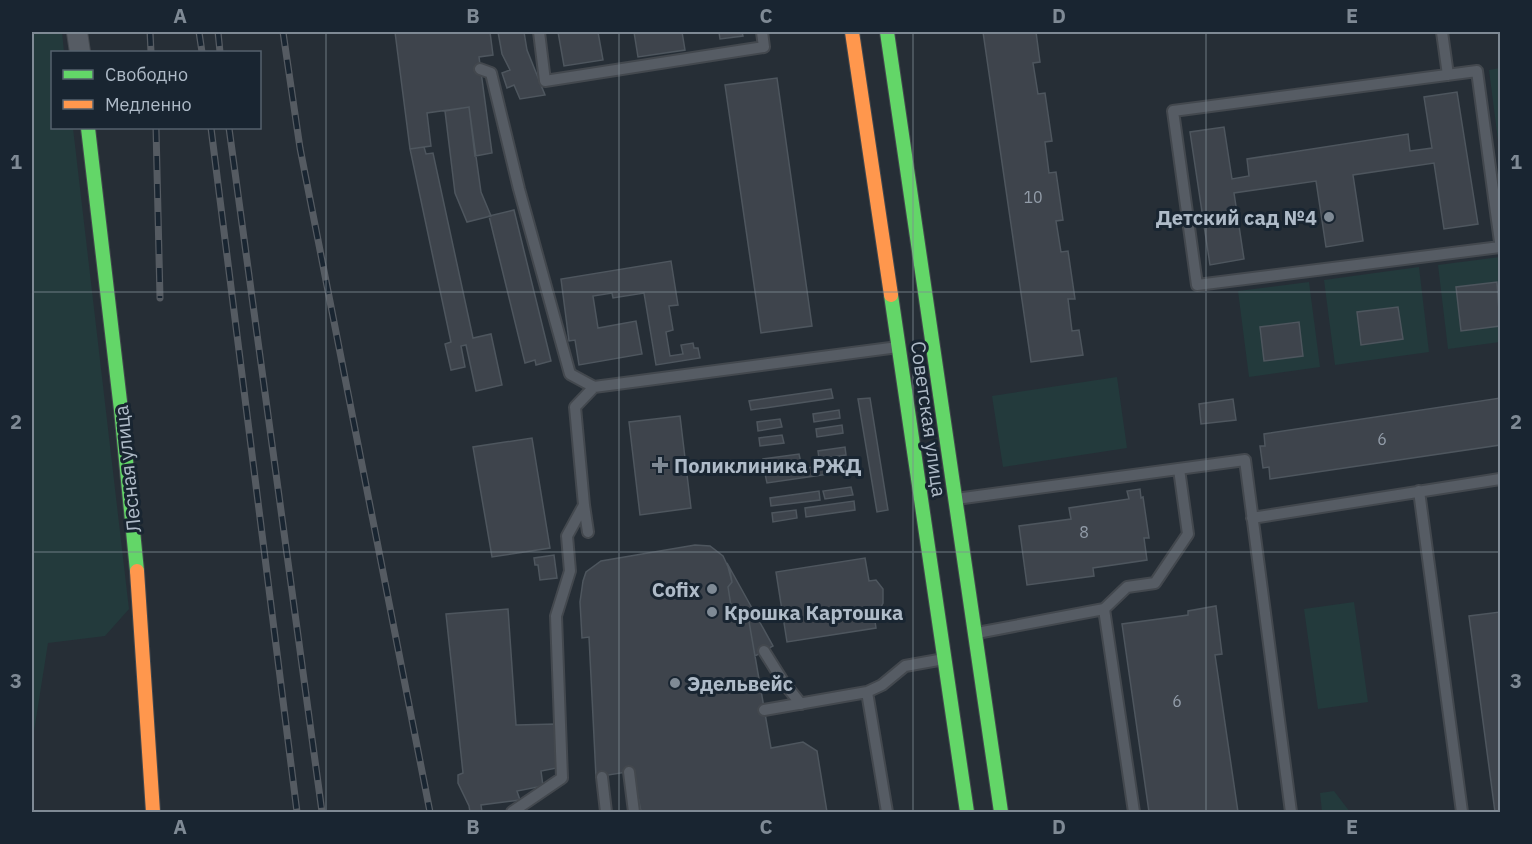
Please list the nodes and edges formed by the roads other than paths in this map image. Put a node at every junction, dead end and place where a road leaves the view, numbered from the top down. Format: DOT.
graph roads {
  1 [pos="77,32"];
  2 [pos="539,32"];
  3 [pos="762,32"];
  4 [pos="852,32"];
  5 [pos="888,32"];
  6 [pos="1442,32"];
  7 [pos="80,51"];
  8 [pos="480,69"];
  9 [pos="1448,75"];
  10 [pos="88,129"];
  11 [pos="1500,244"];
  12 [pos="898,346"];
  13 [pos="594,387"];
  14 [pos="1179,469"];
  15 [pos="1500,478"];
  16 [pos="1419,491"];
  17 [pos="956,499"];
  18 [pos="584,505"];
  19 [pos="1252,518"];
  20 [pos="588,532"];
  21 [pos="1104,609"];
  22 [pos="975,633"];
  23 [pos="764,651"];
  24 [pos="944,659"];
  25 [pos="867,692"];
  26 [pos="801,704"];
  27 [pos="764,710"];
  28 [pos="629,772"];
  29 [pos="602,777"];
  30 [pos="153,813"];
  31 [pos="512,813"];
  32 [pos="606,813"];
  33 [pos="634,813"];
  34 [pos="887,813"];
  35 [pos="966,813"];
  36 [pos="1001,813"];
  37 [pos="1134,813"];
  38 [pos="1292,813"];
  39 [pos="1462,813"];
  1 -- 7 [label="street"];
  2 -- 3 [label="lane"];
  4 -- 12 [label="main road, Советская улица"];
  5 -- 17 [label="main road, Советская улица"];
  6 -- 9 [label="lane"];
  8 -- 13 [label="lane"];
  9 -- 11 [label="lane"];
  9 -- 11 [label="lane"];
  10 -- 30 [label="main road, Лесная улица"];
  12 -- 13 [label="lane"];
  12 -- 24 [label="main road, Советская улица"];
  13 -- 18 [label="lane"];
  14 -- 17 [label="lane"];
  14 -- 19 [label="lane"];
  14 -- 21 [label="lane"];
  15 -- 16 [label="lane"];
  16 -- 19 [label="lane"];
  16 -- 39 [label="lane"];
  17 -- 22 [label="main road, Советская улица"];
  18 -- 20 [label="lane"];
  18 -- 31 [label="lane"];
  19 -- 38 [label="lane"];
  21 -- 22 [label="lane"];
  21 -- 37 [label="lane"];
  22 -- 36 [label="main road, Советская улица"];
  23 -- 26 [label="lane"];
  24 -- 25 [label="lane"];
  24 -- 35 [label="main road, Советская улица"];
  25 -- 26 [label="lane"];
  25 -- 34 [label="lane"];
  26 -- 27 [label="lane"];
  28 -- 33 [label="lane"];
  29 -- 32 [label="lane"];
}
